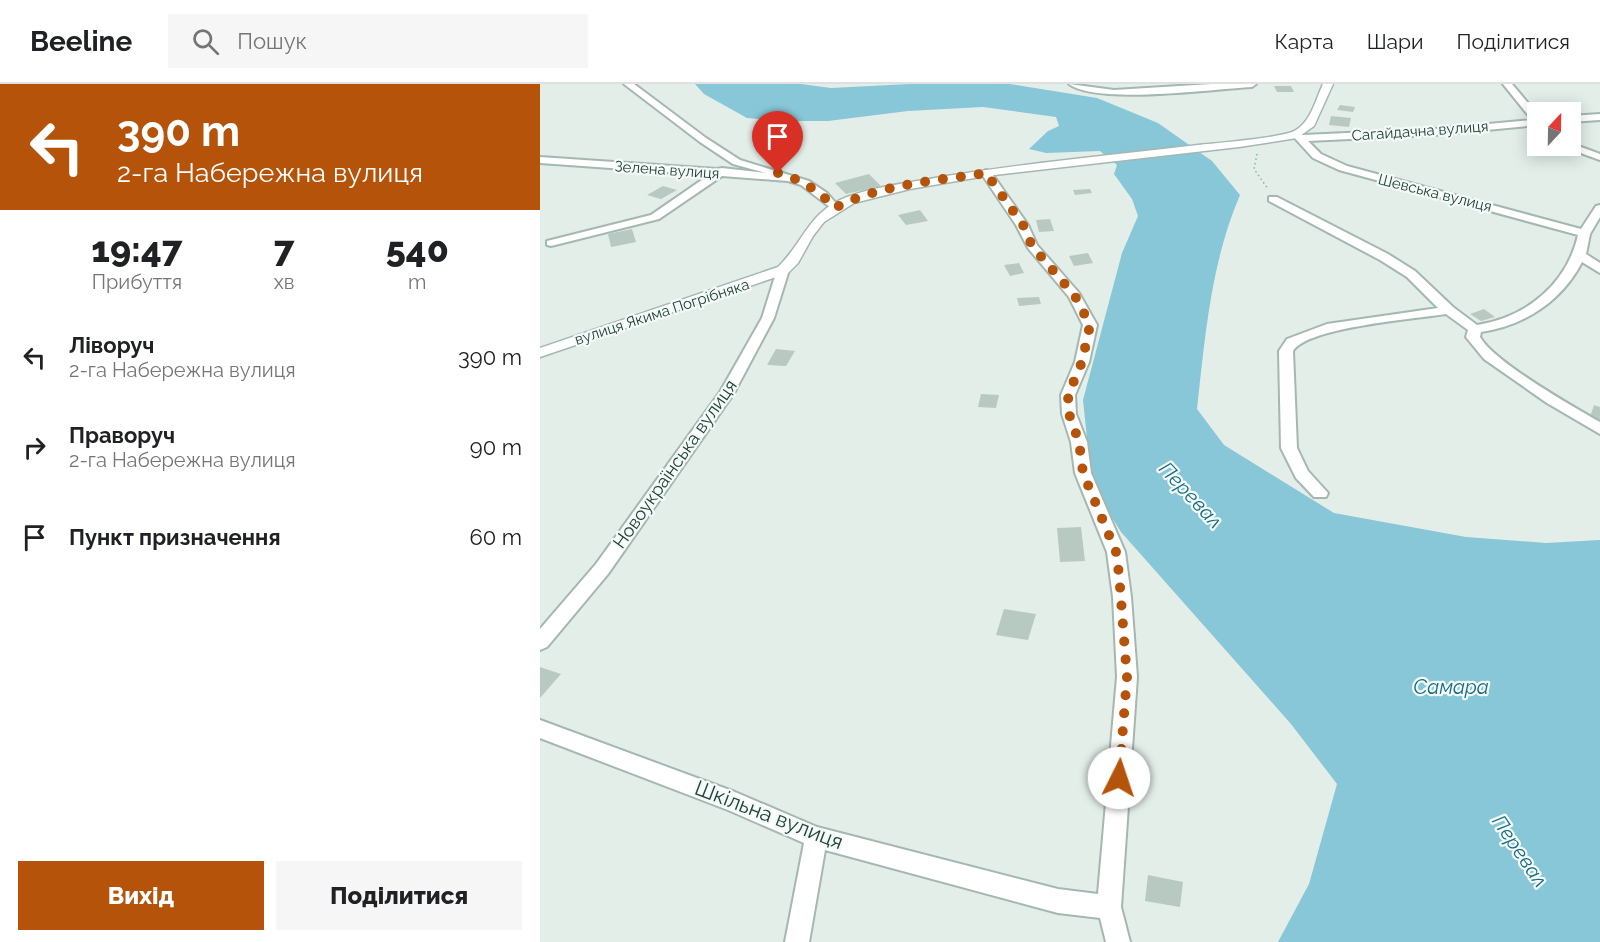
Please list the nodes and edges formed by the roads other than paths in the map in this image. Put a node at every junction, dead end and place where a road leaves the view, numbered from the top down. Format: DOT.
graph roads {
  1 [pos="628,84"];
  2 [pos="1073,84"];
  3 [pos="1252,84"];
  4 [pos="1328,84"];
  5 [pos="1508,84"];
  6 [pos="1527,107"];
  7 [pos="1600,117"];
  8 [pos="1581,118"];
  9 [pos="1527,122"];
  10 [pos="1300,136"];
  11 [pos="1581,150"];
  12 [pos="1600,157"];
  13 [pos="540,160"];
  14 [pos="737,162"];
  15 [pos="986,173"];
  16 [pos="718,174"];
  17 [pos="794,178"];
  18 [pos="1273,199"];
  19 [pos="835,208"];
  20 [pos="1600,208"];
  21 [pos="1597,222"];
  22 [pos="1584,233"];
  23 [pos="551,243"];
  24 [pos="1580,255"];
  25 [pos="1600,269"];
  26 [pos="783,270"];
  27 [pos="1448,310"];
  28 [pos="1475,329"];
  29 [pos="540,353"];
  30 [pos="1600,429"];
  31 [pos="1320,493"];
  32 [pos="540,642"];
  33 [pos="540,729"];
  34 [pos="816,837"];
  35 [pos="1109,907"];
  36 [pos="797,942"];
  37 [pos="1118,942"];
  1 -- 14 [label="street"];
  2 -- 3 [label="street"];
  4 -- 10 [label="street"];
  5 -- 6 [label="street"];
  7 -- 8 [label="street"];
  9 -- 10 [label="street, Сагайдачна вулиця"];
  10 -- 15 [label="street, Сагайдачна вулиця"];
  10 -- 22 [label="street, Шевська вулиця"];
  11 -- 12 [label="street"];
  13 -- 16 [label="street, Зелена вулиця"];
  14 -- 16 [label="street"];
  14 -- 17 [label="street"];
  15 -- 19 [label="street, Сагайдачна вулиця"];
  15 -- 35 [label="street"];
  16 -- 17 [label="street, Зелена вулиця"];
  16 -- 23 [label="street"];
  17 -- 19 [label="street"];
  18 -- 27 [label="street"];
  19 -- 26 [label="street, Сагайдачна вулиця"];
  20 -- 21 [label="street"];
  21 -- 22 [label="street"];
  22 -- 24 [label="street"];
  24 -- 25 [label="street"];
  24 -- 28 [label="street"];
  26 -- 29 [label="street, вулиця Якима Погрібняка"];
  26 -- 32 [label="street, Новоукраїнська вулиця"];
  27 -- 28 [label="street"];
  27 -- 31 [label="street"];
  28 -- 30 [label="street"];
  33 -- 34 [label="street, Шкільна вулиця"];
  34 -- 35 [label="street, Шкільна вулиця"];
  34 -- 36 [label="street"];
  35 -- 37 [label="street"];
}
